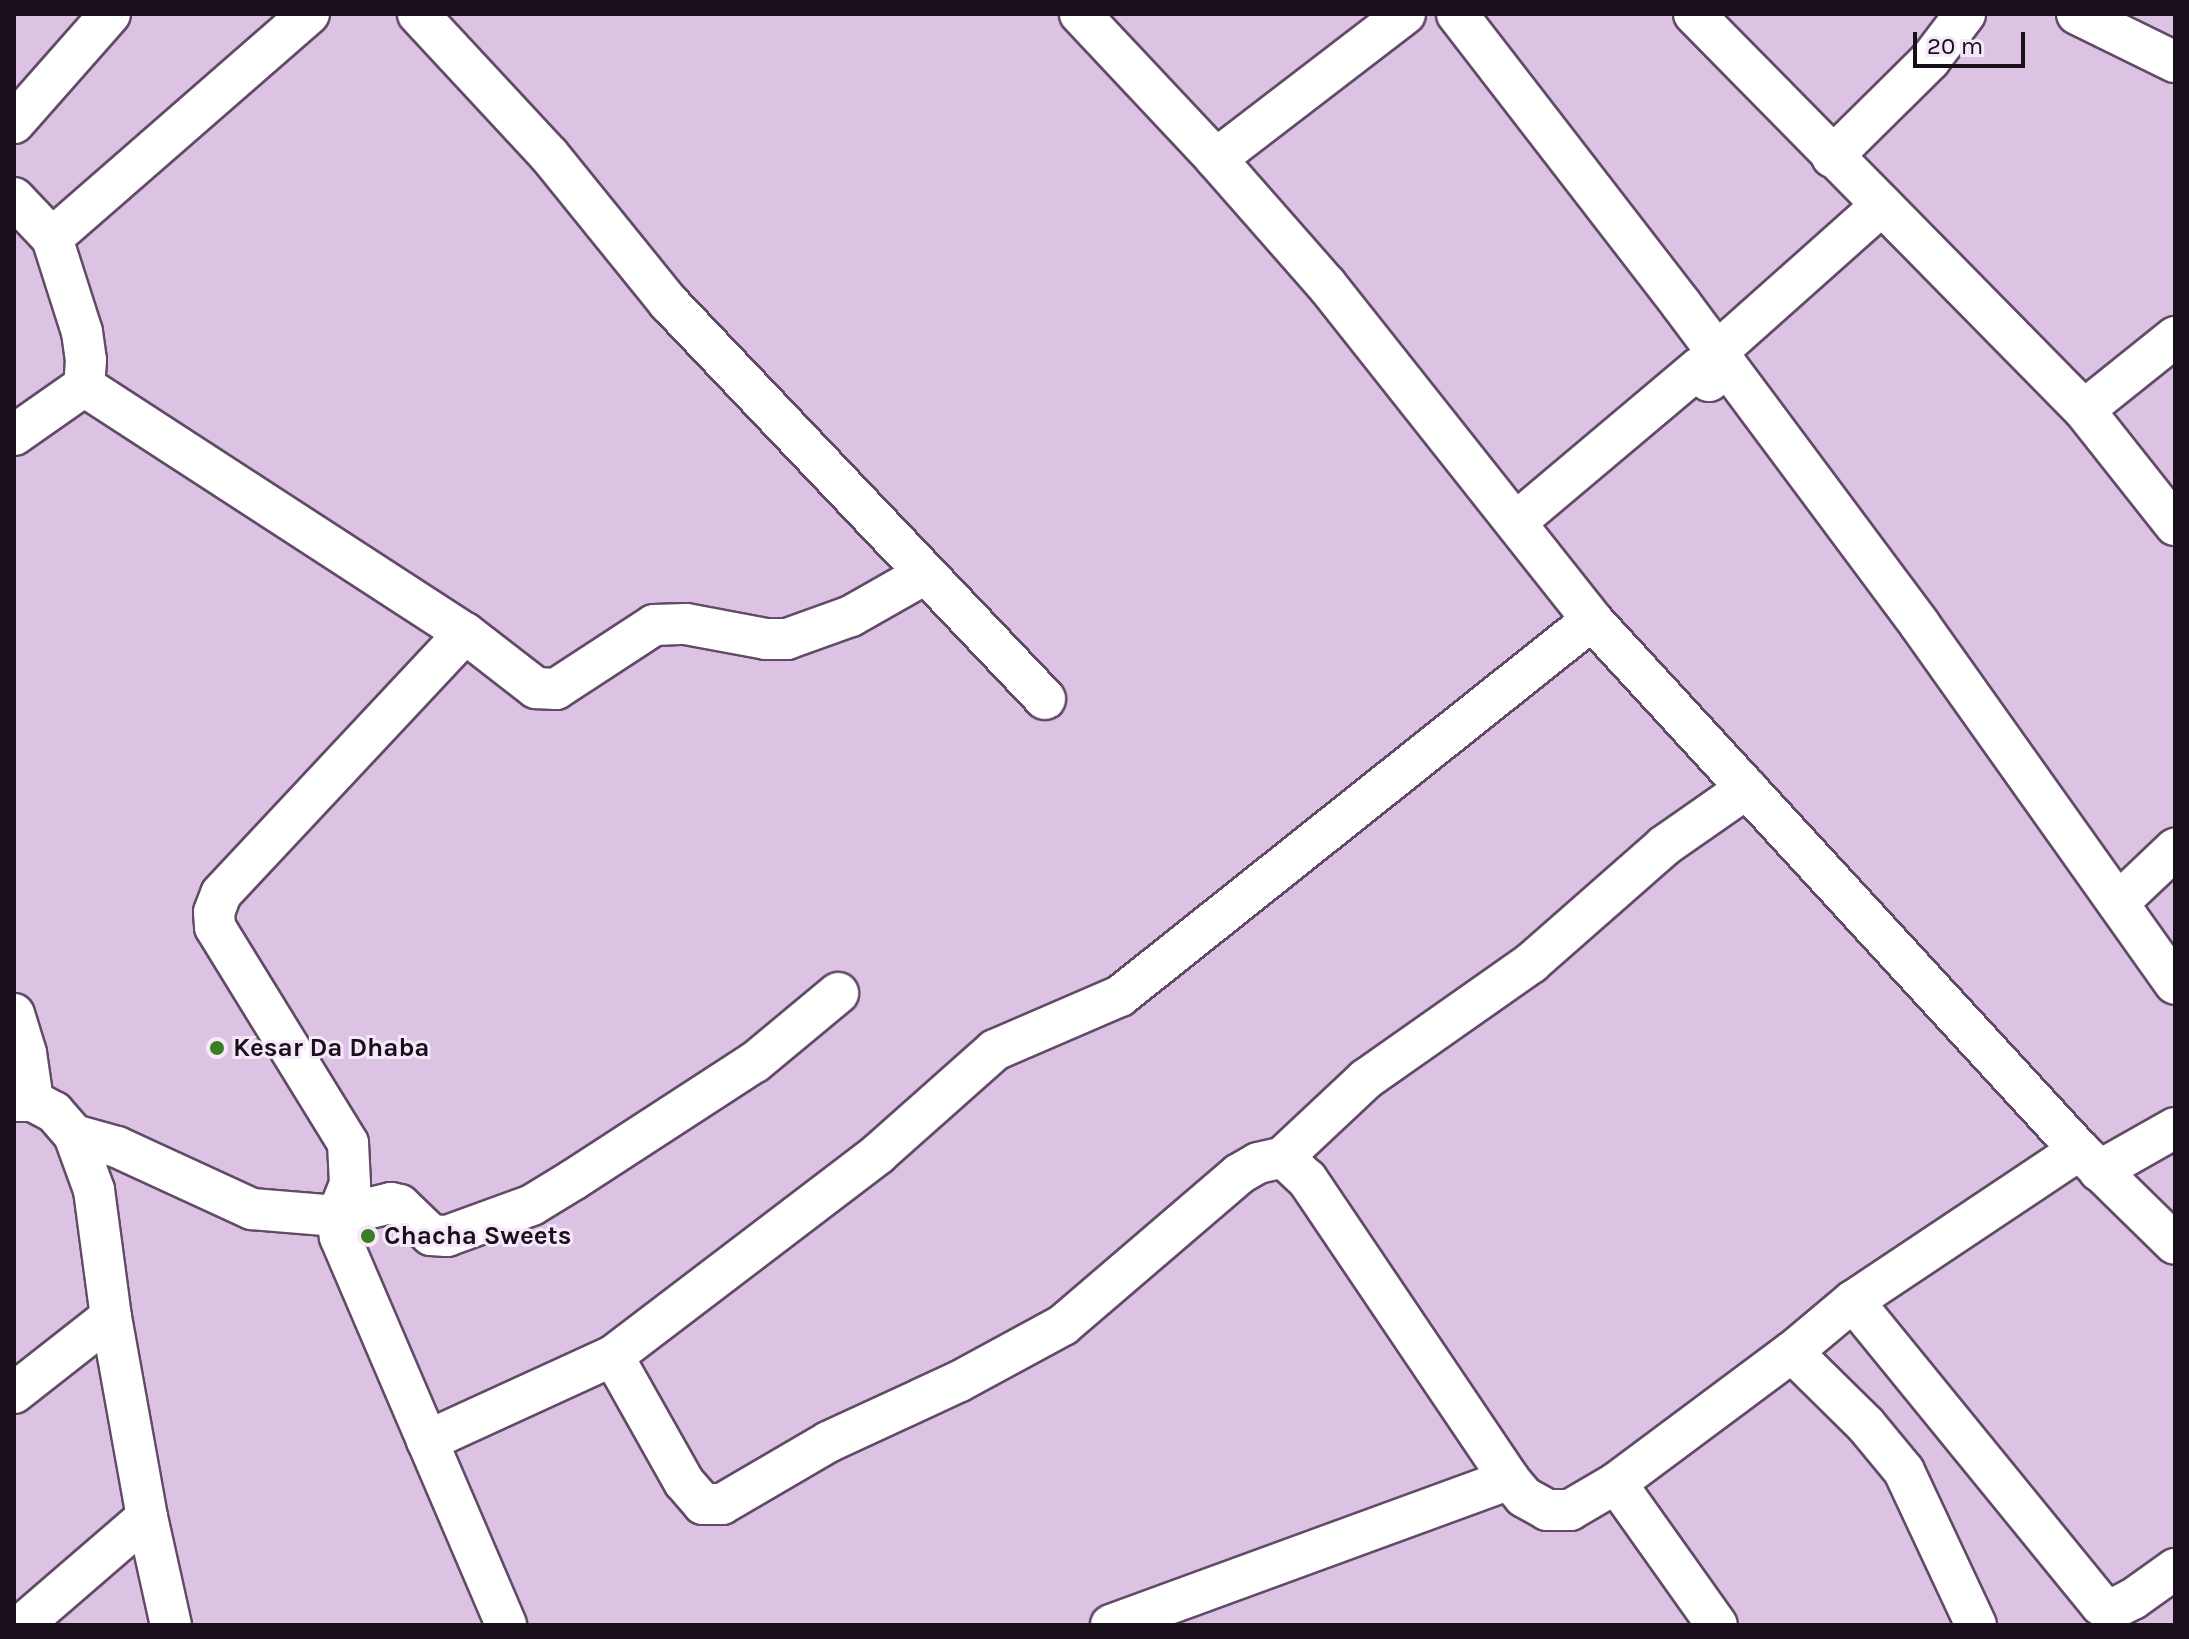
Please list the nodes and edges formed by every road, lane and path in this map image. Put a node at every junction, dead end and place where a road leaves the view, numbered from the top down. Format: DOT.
graph roads {
  1 [pos="110,14"];
  2 [pos="309,14"];
  3 [pos="418,14"];
  4 [pos="1080,14"];
  5 [pos="1405,14"];
  6 [pos="1457,14"];
  7 [pos="1694,14"];
  8 [pos="1965,14"];
  9 [pos="2077,14"];
  10 [pos="2175,62"];
  11 [pos="14,123"];
  12 [pos="1832,157"];
  13 [pos="1216,159"];
  14 [pos="14,198"];
  15 [pos="1882,205"];
  16 [pos="52,238"];
  17 [pos="2175,337"];
  18 [pos="1722,358"];
  19 [pos="84,386"];
  20 [pos="2084,410"];
  21 [pos="14,435"];
  22 [pos="1516,522"];
  23 [pos="2175,525"];
  24 [pos="925,574"];
  25 [pos="1592,620"];
  26 [pos="465,633"];
  27 [pos="1045,699"];
  28 [pos="1747,788"];
  29 [pos="2175,849"];
  30 [pos="2118,903"];
  31 [pos="2175,984"];
  32 [pos="838,993"];
  33 [pos="14,1014"];
  34 [pos="24,1101"];
  35 [pos="2175,1128"];
  36 [pos="74,1135"];
  37 [pos="1283,1157"];
  38 [pos="2089,1160"];
  39 [pos="337,1216"];
  40 [pos="2175,1244"];
  41 [pos="1853,1301"];
  42 [pos="111,1317"];
  43 [pos="1792,1352"];
  44 [pos="613,1356"];
  45 [pos="15,1388"];
  46 [pos="427,1441"];
  47 [pos="1509,1479"];
  48 [pos="1616,1483"];
  49 [pos="147,1517"];
  50 [pos="2175,1569"];
  51 [pos="22,1625"];
  52 [pos="171,1625"];
  53 [pos="506,1625"];
  54 [pos="1111,1625"];
  55 [pos="1717,1625"];
  56 [pos="1976,1625"];
  1 -- 11 [label="street"];
  2 -- 16 [label="street"];
  3 -- 24 [label="street"];
  4 -- 13 [label="street"];
  5 -- 13 [label="street"];
  6 -- 18 [label="street"];
  7 -- 12 [label="street"];
  8 -- 12 [label="street"];
  9 -- 10 [label="street"];
  12 -- 15 [label="street"];
  13 -- 22 [label="street"];
  14 -- 16 [label="street"];
  15 -- 18 [label="street"];
  15 -- 20 [label="street"];
  16 -- 19 [label="street"];
  17 -- 20 [label="street"];
  18 -- 22 [label="street"];
  18 -- 30 [label="street"];
  19 -- 21 [label="street"];
  19 -- 26 [label="street"];
  20 -- 23 [label="street"];
  22 -- 25 [label="street"];
  24 -- 26 [label="street"];
  24 -- 27 [label="street"];
  25 -- 28 [label="street"];
  25 -- 44 [label="street"];
  26 -- 39 [label="street"];
  28 -- 37 [label="street"];
  28 -- 38 [label="street"];
  29 -- 30 [label="street"];
  30 -- 31 [label="street"];
  32 -- 39 [label="street"];
  33 -- 34 [label="street"];
  34 -- 36 [label="street"];
  35 -- 38 [label="street"];
  36 -- 39 [label="street"];
  36 -- 42 [label="street"];
  37 -- 44 [label="street"];
  37 -- 47 [label="street"];
  38 -- 40 [label="street"];
  38 -- 41 [label="street"];
  39 -- 46 [label="street"];
  41 -- 43 [label="street"];
  41 -- 50 [label="street"];
  42 -- 45 [label="street"];
  42 -- 49 [label="street"];
  43 -- 48 [label="street"];
  43 -- 56 [label="street"];
  44 -- 46 [label="street"];
  46 -- 53 [label="street"];
  47 -- 48 [label="street"];
  47 -- 54 [label="street"];
  48 -- 55 [label="street"];
  49 -- 51 [label="street"];
  49 -- 52 [label="street"];
}
